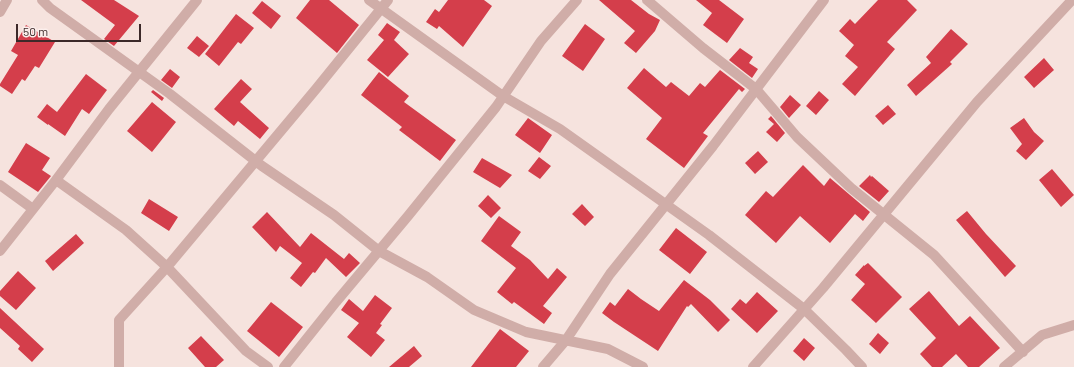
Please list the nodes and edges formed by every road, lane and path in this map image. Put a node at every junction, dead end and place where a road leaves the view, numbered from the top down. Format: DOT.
graph roads {
  1 [pos="7,0"];
  2 [pos="42,0"];
  3 [pos="197,0"];
  4 [pos="369,0"];
  5 [pos="388,0"];
  6 [pos="577,0"];
  7 [pos="647,0"];
  8 [pos="824,0"];
  9 [pos="1072,0"];
  10 [pos="381,8"];
  11 [pos="0,12"];
  12 [pos="140,71"];
  13 [pos="756,89"];
  14 [pos="503,96"];
  15 [pos="256,161"];
  16 [pos="56,180"];
  17 [pos="0,185"];
  18 [pos="666,204"];
  19 [pos="33,209"];
  20 [pos="883,215"];
  21 [pos="0,251"];
  22 [pos="379,251"];
  23 [pos="167,267"];
  24 [pos="804,310"];
  25 [pos="1074,325"];
  26 [pos="566,340"];
  27 [pos="1023,352"];
  28 [pos="120,367"];
  29 [pos="268,367"];
  30 [pos="284,367"];
  31 [pos="543,367"];
  32 [pos="642,367"];
  33 [pos="753,367"];
  34 [pos="862,367"];
  35 [pos="1004,367"];
  1 -- 11 [label="street"];
  2 -- 12 [label="street"];
  3 -- 12 [label="street"];
  4 -- 10 [label="street"];
  5 -- 10 [label="street"];
  6 -- 14 [label="street"];
  7 -- 13 [label="street"];
  8 -- 13 [label="street"];
  9 -- 20 [label="street"];
  10 -- 14 [label="street"];
  10 -- 15 [label="street"];
  12 -- 15 [label="street"];
  12 -- 16 [label="street"];
  13 -- 18 [label="street"];
  13 -- 20 [label="street"];
  14 -- 18 [label="street"];
  14 -- 22 [label="street"];
  15 -- 22 [label="street"];
  15 -- 23 [label="street"];
  16 -- 19 [label="street"];
  16 -- 23 [label="street"];
  17 -- 19 [label="street"];
  18 -- 24 [label="street"];
  18 -- 26 [label="street"];
  19 -- 21 [label="street"];
  20 -- 24 [label="street"];
  20 -- 27 [label="street"];
  22 -- 26 [label="street"];
  22 -- 30 [label="street"];
  23 -- 28 [label="street"];
  23 -- 29 [label="street"];
  24 -- 33 [label="street"];
  24 -- 34 [label="street"];
  25 -- 27 [label="street"];
  26 -- 31 [label="street"];
  26 -- 32 [label="street"];
  27 -- 35 [label="street"];
}
